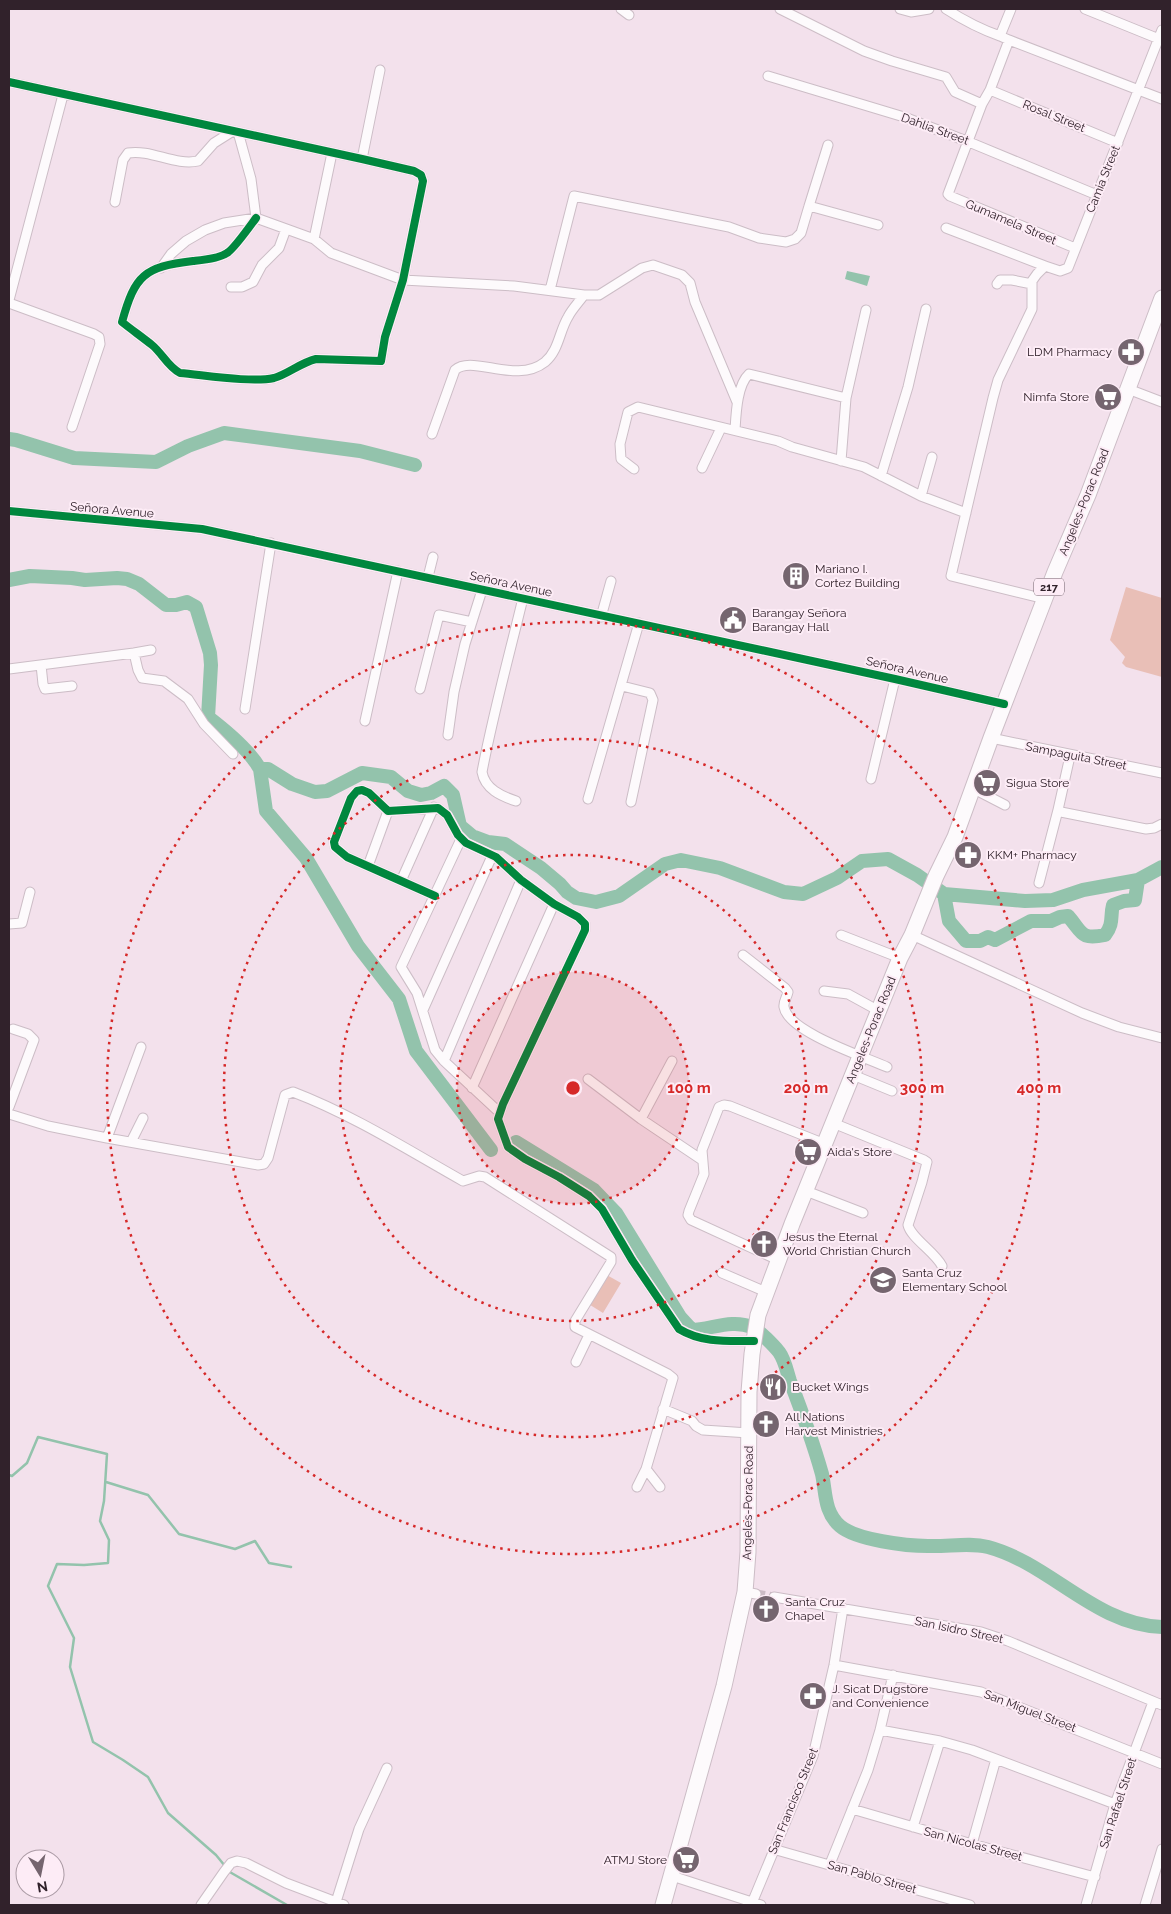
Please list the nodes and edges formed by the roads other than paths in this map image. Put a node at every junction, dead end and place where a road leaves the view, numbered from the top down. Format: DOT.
graph roads {
  1 [pos="621,9"];
  2 [pos="780,9"];
  3 [pos="900,9"];
  4 [pos="929,9"];
  5 [pos="946,9"];
  6 [pos="1011,9"];
  7 [pos="1085,9"];
  8 [pos="629,15"];
  9 [pos="1161,34"];
  10 [pos="1000,36"];
  11 [pos="1009,40"];
  12 [pos="380,70"];
  13 [pos="768,76"];
  14 [pos="9,82"];
  15 [pos="990,90"];
  16 [pos="1139,90"];
  17 [pos="63,95"];
  18 [pos="1162,99"];
  19 [pos="982,104"];
  20 [pos="236,132"];
  21 [pos="969,142"];
  22 [pos="1118,143"];
  23 [pos="828,145"];
  24 [pos="332,153"];
  25 [pos="362,159"];
  26 [pos="1096,196"];
  27 [pos="115,202"];
  28 [pos="809,206"];
  29 [pos="256,218"];
  30 [pos="878,225"];
  31 [pos="946,228"];
  32 [pos="286,229"];
  33 [pos="314,239"];
  34 [pos="1075,248"];
  35 [pos="1045,266"];
  36 [pos="161,268"];
  37 [pos="402,280"];
  38 [pos="997,284"];
  39 [pos="1032,284"];
  40 [pos="231,288"];
  41 [pos="550,290"];
  42 [pos="584,295"];
  43 [pos="1162,298"];
  44 [pos="9,302"];
  45 [pos="926,309"];
  46 [pos="866,310"];
  47 [pos="1128,389"];
  48 [pos="846,398"];
  49 [pos="737,402"];
  50 [pos="1162,402"];
  51 [pos="72,427"];
  52 [pos="721,428"];
  53 [pos="735,430"];
  54 [pos="432,434"];
  55 [pos="932,457"];
  56 [pos="841,461"];
  57 [pos="702,468"];
  58 [pos="634,469"];
  59 [pos="880,476"];
  60 [pos="920,496"];
  61 [pos="9,512"];
  62 [pos="966,514"];
  63 [pos="271,543"];
  64 [pos="433,557"];
  65 [pos="398,571"];
  66 [pos="428,577"];
  67 [pos="611,581"];
  68 [pos="482,590"];
  69 [pos="523,598"];
  70 [pos="1044,599"];
  71 [pos="601,617"];
  72 [pos="472,622"];
  73 [pos="639,624"];
  74 [pos="151,650"];
  75 [pos="134,653"];
  76 [pos="41,665"];
  77 [pos="9,669"];
  78 [pos="894,678"];
  79 [pos="72,686"];
  80 [pos="622,686"];
  81 [pos="420,689"];
  82 [pos="1004,704"];
  83 [pos="246,709"];
  84 [pos="365,721"];
  85 [pos="448,735"];
  86 [pos="991,738"];
  87 [pos="233,754"];
  88 [pos="1070,756"];
  89 [pos="1162,773"];
  90 [pos="871,779"];
  91 [pos="974,788"];
  92 [pos="588,799"];
  93 [pos="516,801"];
  94 [pos="631,802"];
  95 [pos="1005,805"];
  96 [pos="434,807"];
  97 [pos="1058,810"];
  98 [pos="388,811"];
  99 [pos="1162,824"];
  100 [pos="461,839"];
  101 [pos="492,856"];
  102 [pos="368,866"];
  103 [pos="521,880"];
  104 [pos="401,881"];
  105 [pos="1039,883"];
  106 [pos="30,892"];
  107 [pos="435,896"];
  108 [pos="554,904"];
  109 [pos="9,924"];
  110 [pos="841,935"];
  111 [pos="912,935"];
  112 [pos="743,955"];
  113 [pos="900,958"];
  114 [pos="824,991"];
  115 [pos="423,1010"];
  116 [pos="879,1011"];
  117 [pos="13,1029"];
  118 [pos="1162,1038"];
  119 [pos="141,1047"];
  120 [pos="861,1055"];
  121 [pos="444,1061"];
  122 [pos="672,1061"];
  123 [pos="887,1067"];
  124 [pos="853,1075"];
  125 [pos="588,1079"];
  126 [pos="472,1088"];
  127 [pos="892,1091"];
  128 [pos="9,1107"];
  129 [pos="500,1113"];
  130 [pos="9,1114"];
  131 [pos="143,1118"];
  132 [pos="641,1119"];
  133 [pos="833,1123"];
  134 [pos="107,1138"];
  135 [pos="131,1142"];
  136 [pos="825,1144"];
  137 [pos="702,1160"];
  138 [pos="806,1191"];
  139 [pos="863,1213"];
  140 [pos="778,1260"];
  141 [pos="942,1266"];
  142 [pos="722,1273"];
  143 [pos="766,1292"];
  144 [pos="589,1336"];
  145 [pos="755,1338"];
  146 [pos="576,1362"];
  147 [pos="663,1410"];
  148 [pos="749,1433"];
  149 [pos="646,1469"];
  150 [pos="637,1487"];
  151 [pos="660,1487"];
  152 [pos="774,1597"];
  153 [pos="843,1608"];
  154 [pos="834,1666"];
  155 [pos="892,1675"];
  156 [pos="1153,1702"];
  157 [pos="1162,1705"];
  158 [pos="880,1730"];
  159 [pos="940,1741"];
  160 [pos="1134,1752"];
  161 [pos="996,1759"];
  162 [pos="1162,1764"];
  163 [pos="387,1768"];
  164 [pos="1115,1804"];
  165 [pos="852,1809"];
  166 [pos="914,1827"];
  167 [pos="972,1844"];
  168 [pos="1162,1849"];
  169 [pos="773,1850"];
  170 [pos="830,1864"];
  171 [pos="672,1876"];
  172 [pos="1095,1877"];
  173 [pos="340,1904"];
  174 [pos="756,1904"];
  175 [pos="200,1905"];
  176 [pos="663,1905"];
  177 [pos="970,1905"];
  178 [pos="1086,1905"];
  179 [pos="1145,1905"];
  1 -- 8 [label="street"];
  2 -- 19 [label="street"];
  3 -- 4 [label="street"];
  5 -- 10 [label="street"];
  6 -- 10 [label="street"];
  7 -- 9 [label="street"];
  9 -- 16 [label="street, Camia Street"];
  10 -- 11 [label="street"];
  11 -- 15 [label="street"];
  11 -- 16 [label="street"];
  12 -- 25 [label="street"];
  13 -- 21 [label="street, Dahlia Street"];
  14 -- 17 [label="street"];
  15 -- 19 [label="street"];
  15 -- 22 [label="street, Rosal Street"];
  16 -- 18 [label="street"];
  16 -- 22 [label="street, Camia Street"];
  17 -- 20 [label="street"];
  17 -- 44 [label="street"];
  19 -- 21 [label="street"];
  20 -- 24 [label="street"];
  20 -- 27 [label="street"];
  20 -- 29 [label="street"];
  21 -- 26 [label="street, Dahlia Street"];
  21 -- 34 [label="street, Gumamela Street"];
  22 -- 26 [label="street, Camia Street"];
  23 -- 28 [label="street"];
  24 -- 25 [label="street"];
  24 -- 33 [label="street"];
  25 -- 37 [label="street"];
  26 -- 34 [label="street, Camia Street"];
  28 -- 30 [label="street"];
  28 -- 41 [label="street"];
  29 -- 32 [label="street"];
  29 -- 36 [label="street"];
  29 -- 36 [label="street"];
  31 -- 35 [label="street"];
  32 -- 33 [label="street"];
  32 -- 40 [label="street"];
  33 -- 37 [label="street"];
  34 -- 35 [label="street, Camia Street"];
  35 -- 39 [label="street"];
  36 -- 37 [label="street"];
  37 -- 41 [label="street"];
  38 -- 39 [label="street"];
  39 -- 62 [label="street"];
  41 -- 42 [label="street"];
  42 -- 49 [label="street"];
  42 -- 54 [label="street"];
  43 -- 47 [label="main road, Angeles-Porac Road / 217"];
  44 -- 51 [label="street"];
  45 -- 59 [label="street"];
  46 -- 48 [label="street"];
  47 -- 50 [label="street"];
  47 -- 70 [label="main road, Angeles-Porac Road / 217"];
  48 -- 49 [label="street"];
  48 -- 56 [label="street"];
  49 -- 53 [label="street"];
  52 -- 53 [label="street"];
  52 -- 57 [label="street"];
  52 -- 58 [label="street"];
  53 -- 56 [label="street"];
  55 -- 60 [label="street"];
  56 -- 59 [label="street"];
  59 -- 60 [label="street"];
  60 -- 62 [label="street"];
  61 -- 63 [label="street, Señora Avenue"];
  62 -- 70 [label="street"];
  63 -- 65 [label="street, Señora Avenue"];
  63 -- 83 [label="street"];
  64 -- 66 [label="street"];
  65 -- 66 [label="street, Señora Avenue"];
  65 -- 84 [label="street"];
  66 -- 68 [label="street, Señora Avenue"];
  67 -- 71 [label="street"];
  68 -- 69 [label="street, Señora Avenue"];
  68 -- 72 [label="street"];
  69 -- 71 [label="street, Señora Avenue"];
  69 -- 93 [label="street"];
  70 -- 82 [label="main road, Angeles-Porac Road / 217"];
  71 -- 73 [label="street, Señora Avenue"];
  72 -- 81 [label="street"];
  72 -- 85 [label="street"];
  73 -- 78 [label="street, Señora Avenue"];
  73 -- 80 [label="street"];
  74 -- 75 [label="street"];
  75 -- 76 [label="street"];
  75 -- 87 [label="street"];
  76 -- 77 [label="street"];
  76 -- 79 [label="street"];
  78 -- 82 [label="street, Señora Avenue"];
  78 -- 90 [label="street"];
  80 -- 92 [label="street"];
  80 -- 94 [label="street"];
  82 -- 86 [label="main road, Angeles-Porac Road / 217"];
  86 -- 88 [label="street, Sampaguita Street"];
  86 -- 91 [label="main road, Angeles-Porac Road / 217"];
  88 -- 89 [label="street, Sampaguita Street"];
  88 -- 97 [label="street"];
  91 -- 95 [label="street"];
  91 -- 111 [label="main road, Angeles-Porac Road / 217"];
  96 -- 98 [label="street"];
  96 -- 100 [label="street"];
  96 -- 104 [label="street"];
  97 -- 99 [label="street"];
  97 -- 105 [label="street"];
  98 -- 102 [label="street"];
  98 -- 102 [label="street"];
  100 -- 101 [label="street"];
  100 -- 107 [label="street"];
  101 -- 103 [label="street"];
  101 -- 115 [label="street"];
  102 -- 104 [label="street"];
  103 -- 108 [label="street"];
  103 -- 121 [label="street"];
  104 -- 107 [label="street"];
  106 -- 109 [label="street"];
  107 -- 115 [label="street"];
  108 -- 126 [label="street"];
  108 -- 129 [label="street"];
  110 -- 113 [label="street"];
  111 -- 113 [label="main road, Angeles-Porac Road / 217"];
  111 -- 118 [label="street"];
  112 -- 120 [label="street"];
  113 -- 116 [label="main road, Angeles-Porac Road / 217"];
  114 -- 116 [label="street"];
  115 -- 121 [label="street"];
  116 -- 120 [label="main road, Angeles-Porac Road / 217"];
  117 -- 128 [label="street"];
  119 -- 134 [label="street"];
  120 -- 123 [label="street"];
  120 -- 124 [label="main road, Angeles-Porac Road / 217"];
  121 -- 126 [label="street"];
  122 -- 132 [label="street"];
  124 -- 127 [label="street"];
  124 -- 133 [label="main road, Angeles-Porac Road / 217"];
  125 -- 132 [label="street"];
  126 -- 129 [label="street"];
  129 -- 145 [label="street"];
  130 -- 134 [label="street"];
  131 -- 135 [label="street"];
  132 -- 137 [label="street"];
  133 -- 136 [label="main road, Angeles-Porac Road / 217"];
  133 -- 141 [label="street"];
  134 -- 135 [label="street"];
  135 -- 144 [label="street"];
  136 -- 137 [label="street"];
  136 -- 138 [label="main road, Angeles-Porac Road / 217"];
  137 -- 140 [label="street"];
  138 -- 139 [label="street"];
  138 -- 140 [label="main road, Angeles-Porac Road / 217"];
  140 -- 143 [label="main road, Angeles-Porac Road / 217"];
  142 -- 143 [label="street"];
  143 -- 145 [label="main road, Angeles-Porac Road / 217"];
  144 -- 146 [label="street"];
  144 -- 147 [label="street"];
  145 -- 148 [label="main road, Angeles-Porac Road / 217"];
  147 -- 148 [label="street"];
  147 -- 149 [label="street"];
  148 -- 171 [label="main road, Angeles-Porac Road / 217"];
  149 -- 150 [label="street"];
  149 -- 151 [label="street"];
  152 -- 153 [label="street, San Isidro Street"];
  153 -- 154 [label="street, San Francisco Street"];
  153 -- 156 [label="street, San Isidro Street"];
  154 -- 155 [label="street, San Miguel Street"];
  154 -- 169 [label="street, San Francisco Street"];
  155 -- 158 [label="street"];
  155 -- 160 [label="street, San Miguel Street"];
  156 -- 157 [label="street, San Isidro Street"];
  156 -- 160 [label="street, San Rafael Street"];
  158 -- 159 [label="street"];
  158 -- 165 [label="street"];
  159 -- 161 [label="street"];
  159 -- 166 [label="street"];
  160 -- 162 [label="street, San Miguel Street"];
  160 -- 164 [label="street, San Rafael Street"];
  161 -- 164 [label="street"];
  161 -- 167 [label="street"];
  163 -- 173 [label="street"];
  164 -- 172 [label="street, San Rafael Street"];
  165 -- 166 [label="street, San Nicolas Street"];
  165 -- 170 [label="street"];
  166 -- 167 [label="street, San Nicolas Street"];
  167 -- 172 [label="street, San Nicolas Street"];
  168 -- 179 [label="street"];
  169 -- 170 [label="street, San Pablo Street"];
  169 -- 174 [label="street, San Francisco Street"];
  170 -- 177 [label="street, San Pablo Street"];
  171 -- 174 [label="street"];
  171 -- 176 [label="main road, Angeles-Porac Road / 217"];
  172 -- 178 [label="street, San Rafael Street"];
  173 -- 175 [label="street"];
}
